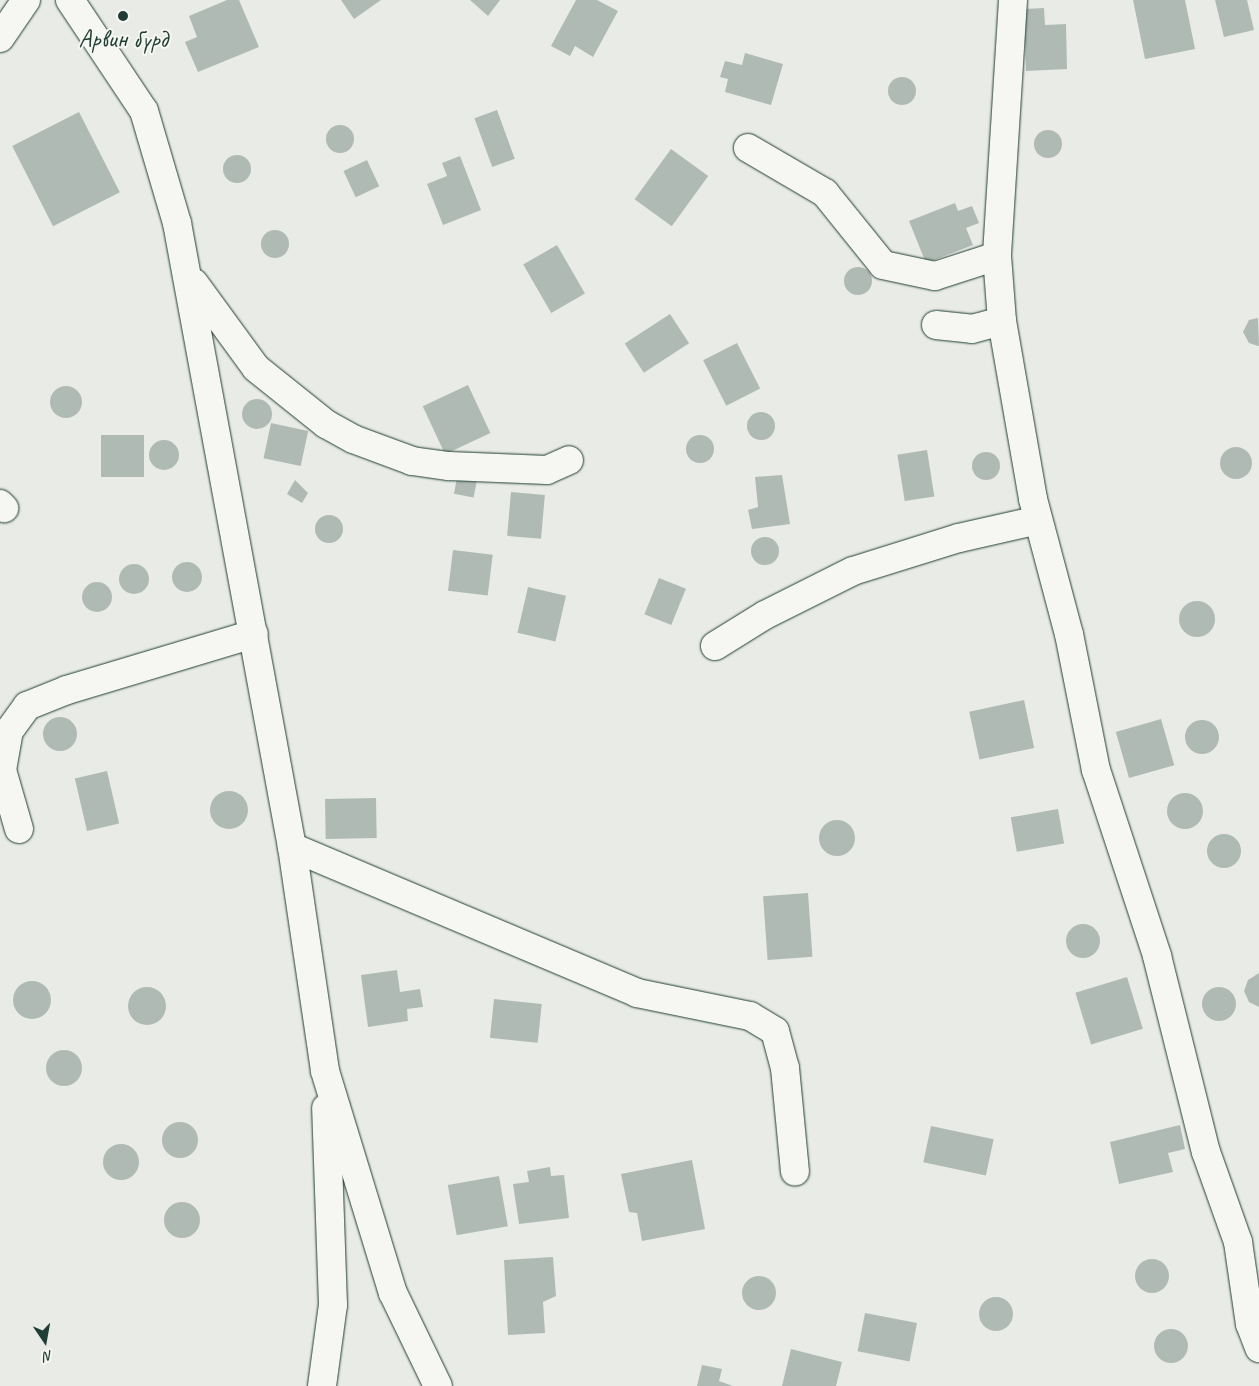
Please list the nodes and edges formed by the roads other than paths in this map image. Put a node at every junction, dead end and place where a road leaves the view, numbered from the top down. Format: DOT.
graph roads {
  1 [pos="26,0"];
  2 [pos="70,0"];
  3 [pos="1013,0"];
  4 [pos="0,38"];
  5 [pos="748,148"];
  6 [pos="997,256"];
  7 [pos="190,278"];
  8 [pos="1002,321"];
  9 [pos="936,325"];
  10 [pos="570,460"];
  11 [pos="1038,520"];
  12 [pos="254,634"];
  13 [pos="715,646"];
  14 [pos="19,829"];
  15 [pos="292,848"];
  16 [pos="325,1071"];
  17 [pos="795,1172"];
  18 [pos="1259,1348"];
  19 [pos="322,1386"];
  20 [pos="438,1386"];
  1 -- 4 [label="street"];
  2 -- 7 [label="street"];
  3 -- 6 [label="street"];
  5 -- 6 [label="street"];
  6 -- 8 [label="street"];
  7 -- 10 [label="street"];
  7 -- 12 [label="street"];
  8 -- 9 [label="street"];
  8 -- 11 [label="street"];
  11 -- 13 [label="street"];
  11 -- 18 [label="street"];
  12 -- 14 [label="street"];
  12 -- 15 [label="street"];
  15 -- 16 [label="street"];
  15 -- 17 [label="street"];
  16 -- 19 [label="street"];
  16 -- 20 [label="street"];
}
